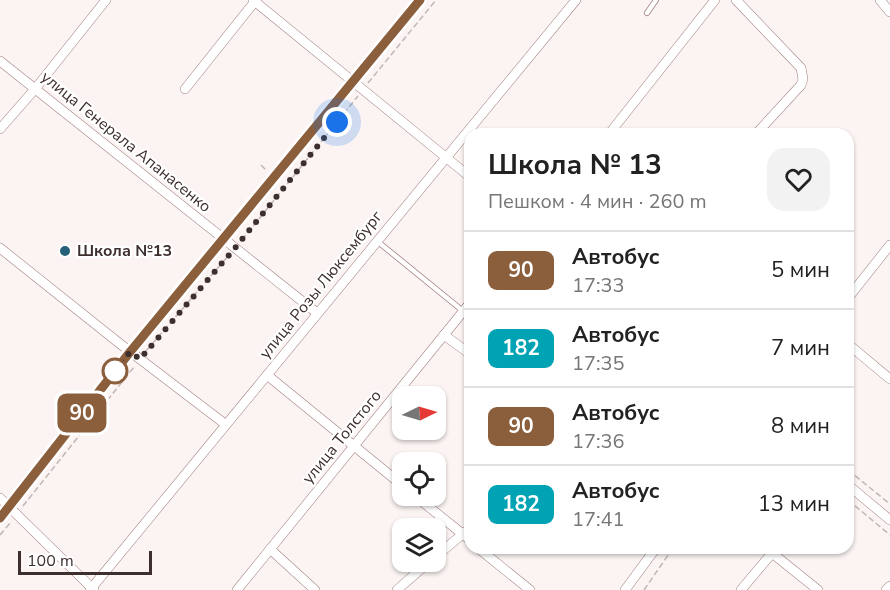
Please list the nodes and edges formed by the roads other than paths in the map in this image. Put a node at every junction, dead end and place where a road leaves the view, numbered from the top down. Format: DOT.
graph roads {
  1 [pos="106,0"];
  2 [pos="255,0"];
  3 [pos="420,0"];
  4 [pos="576,0"];
  5 [pos="656,0"];
  6 [pos="715,0"];
  7 [pos="736,0"];
  8 [pos="880,0"];
  9 [pos="647,12"];
  10 [pos="890,12"];
  11 [pos="0,61"];
  12 [pos="352,81"];
  13 [pos="184,88"];
  14 [pos="35,89"];
  15 [pos="469,128"];
  16 [pos="614,128"];
  17 [pos="762,128"];
  18 [pos="0,129"];
  19 [pos="464,134"];
  20 [pos="445,157"];
  21 [pos="464,172"];
  22 [pos="223,239"];
  23 [pos="377,241"];
  24 [pos="890,245"];
  25 [pos="0,248"];
  26 [pos="854,290"];
  27 [pos="463,311"];
  28 [pos="317,313"];
  29 [pos="444,335"];
  30 [pos="854,349"];
  31 [pos="464,350"];
  32 [pos="130,352"];
  33 [pos="267,375"];
  34 [pos="890,379"];
  35 [pos="225,424"];
  36 [pos="354,446"];
  37 [pos="392,477"];
  38 [pos="854,490"];
  39 [pos="0,498"];
  40 [pos="10,506"];
  41 [pos="430,506"];
  42 [pos="0,518"];
  43 [pos="890,520"];
  44 [pos="464,530"];
  45 [pos="464,532"];
  46 [pos="446,547"];
  47 [pos="270,549"];
  48 [pos="485,554"];
  49 [pos="652,554"];
  50 [pos="771,554"];
  51 [pos="773,554"];
  52 [pos="417,572"];
  53 [pos="890,586"];
  54 [pos="92,589"];
  55 [pos="237,590"];
  56 [pos="315,590"];
  57 [pos="397,590"];
  58 [pos="530,590"];
  59 [pos="626,590"];
  60 [pos="741,590"];
  61 [pos="818,590"];
  62 [pos="886,590"];
  1 -- 14 [label="street"];
  2 -- 12 [label="street"];
  2 -- 13 [label="street"];
  3 -- 12 [label="street"];
  4 -- 15 [label="street, улица Розы Люксембург"];
  5 -- 9 [label="lane"];
  6 -- 16 [label="street"];
  7 -- 17 [label="street"];
  8 -- 10 [label="street"];
  11 -- 14 [label="street, улица Генерала Апанасенко"];
  12 -- 20 [label="street"];
  12 -- 22 [label="street"];
  14 -- 18 [label="street"];
  14 -- 22 [label="street, улица Генерала Апанасенко"];
  19 -- 20 [label="street, улица Розы Люксембург"];
  20 -- 21 [label="street"];
  20 -- 23 [label="street, улица Розы Люксембург"];
  22 -- 28 [label="street, улица Генерала Апанасенко"];
  22 -- 32 [label="street"];
  23 -- 27 [label="lane"];
  23 -- 28 [label="street, улица Розы Люксембург"];
  24 -- 26 [label="street"];
  25 -- 32 [label="street"];
  27 -- 29 [label="street, улица Толстого"];
  28 -- 33 [label="street, улица Розы Люксембург"];
  29 -- 31 [label="street"];
  29 -- 36 [label="street, улица Толстого"];
  30 -- 34 [label="street"];
  32 -- 35 [label="street"];
  32 -- 40 [label="street"];
  33 -- 35 [label="street, улица Розы Люксембург"];
  33 -- 36 [label="street"];
  35 -- 54 [label="street, улица Розы Люксембург"];
  36 -- 37 [label="street"];
  36 -- 47 [label="street, улица Толстого"];
  38 -- 43 [label="street"];
  39 -- 40 [label="street"];
  40 -- 42 [label="street"];
  40 -- 54 [label="street"];
  41 -- 44 [label="street"];
  45 -- 46 [label="street"];
  47 -- 55 [label="street, улица Толстого"];
  47 -- 56 [label="street"];
  48 -- 58 [label="street"];
  49 -- 59 [label="street"];
  50 -- 60 [label="street"];
  51 -- 61 [label="street"];
  52 -- 57 [label="street"];
  53 -- 62 [label="street"];
}
